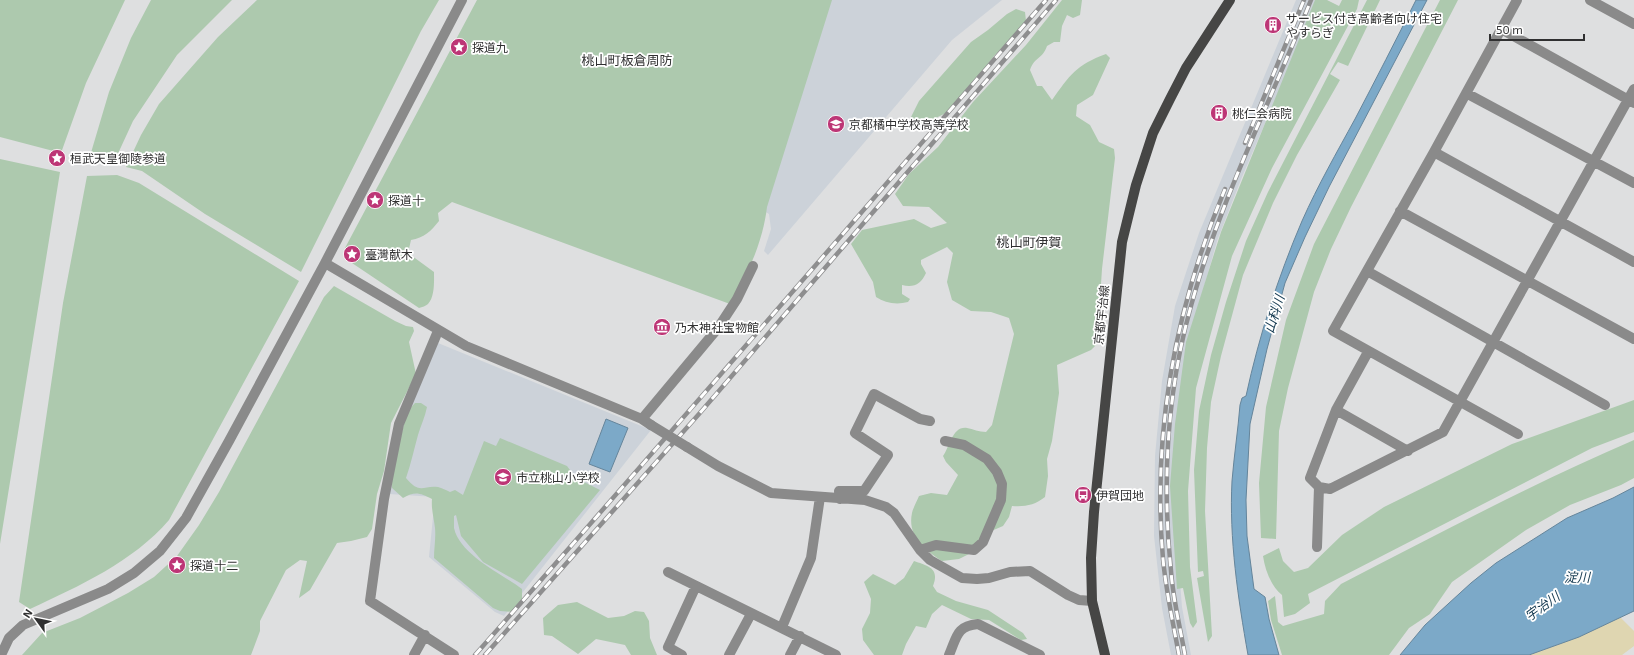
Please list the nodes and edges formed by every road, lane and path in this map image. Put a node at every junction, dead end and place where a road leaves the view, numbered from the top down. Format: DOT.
graph roads {
  1 [pos="462,0"];
  2 [pos="1230,0"];
  3 [pos="1517,0"];
  4 [pos="1590,0"];
  5 [pos="1634,24"];
  6 [pos="1501,29"];
  7 [pos="1634,88"];
  8 [pos="1466,93"];
  9 [pos="1631,101"];
  10 [pos="1434,152"];
  11 [pos="1594,161"];
  12 [pos="1634,183"];
  13 [pos="1400,211"];
  14 [pos="1560,221"];
  15 [pos="1634,262"];
  16 [pos="325,263"];
  17 [pos="753,266"];
  18 [pos="1366,272"];
  19 [pos="1527,281"];
  20 [pos="438,331"];
  21 [pos="1634,339"];
  22 [pos="1493,342"];
  23 [pos="1368,352"];
  24 [pos="1460,401"];
  25 [pos="1605,405"];
  26 [pos="1336,410"];
  27 [pos="930,421"];
  28 [pos="646,422"];
  29 [pos="1518,434"];
  30 [pos="945,441"];
  31 [pos="1408,451"];
  32 [pos="1319,487"];
  33 [pos="820,498"];
  34 [pos="840,499"];
  35 [pos="1317,547"];
  36 [pos="920,550"];
  37 [pos="668,572"];
  38 [pos="696,586"];
  39 [pos="1092,602"];
  40 [pos="751,614"];
  41 [pos="782,627"];
  42 [pos="424,635"];
  43 [pos="800,636"];
  44 [pos="1,655"];
  45 [pos="414,655"];
  46 [pos="454,655"];
  47 [pos="682,655"];
  48 [pos="728,655"];
  49 [pos="790,655"];
  50 [pos="836,655"];
  51 [pos="949,655"];
  52 [pos="1040,655"];
  53 [pos="1105,655"];
  1 -- 16 [label="street"];
  2 -- 39 [label="main road, 京都宇治線"];
  3 -- 6 [label="street"];
  4 -- 5 [label="street"];
  6 -- 8 [label="street"];
  6 -- 9 [label="street"];
  7 -- 9 [label="street"];
  8 -- 10 [label="street"];
  8 -- 11 [label="street"];
  9 -- 11 [label="street"];
  10 -- 13 [label="street"];
  10 -- 14 [label="street"];
  11 -- 12 [label="street"];
  11 -- 14 [label="street"];
  13 -- 18 [label="street"];
  13 -- 19 [label="street"];
  14 -- 15 [label="street"];
  14 -- 19 [label="street"];
  16 -- 20 [label="street"];
  16 -- 44 [label="street"];
  17 -- 28 [label="street"];
  18 -- 22 [label="street"];
  18 -- 23 [label="street"];
  19 -- 21 [label="street"];
  19 -- 22 [label="street"];
  20 -- 28 [label="street"];
  20 -- 42 [label="street"];
  22 -- 24 [label="street"];
  22 -- 25 [label="street"];
  23 -- 24 [label="street"];
  23 -- 26 [label="street"];
  24 -- 29 [label="street"];
  24 -- 31 [label="street"];
  26 -- 31 [label="street"];
  26 -- 32 [label="street"];
  27 -- 34 [label="street"];
  28 -- 33 [label="street, bridge"];
  30 -- 36 [label="street"];
  31 -- 32 [label="street"];
  32 -- 35 [label="street"];
  33 -- 34 [label="street"];
  33 -- 41 [label="street"];
  34 -- 36 [label="street"];
  36 -- 39 [label="street"];
  37 -- 38 [label="street"];
  38 -- 40 [label="street"];
  38 -- 47 [label="street"];
  39 -- 53 [label="main road, 京都宇治線"];
  40 -- 41 [label="street"];
  40 -- 48 [label="street"];
  41 -- 43 [label="street"];
  42 -- 45 [label="street"];
  42 -- 46 [label="street"];
  43 -- 49 [label="street"];
  43 -- 50 [label="street"];
  51 -- 52 [label="street"];
}
